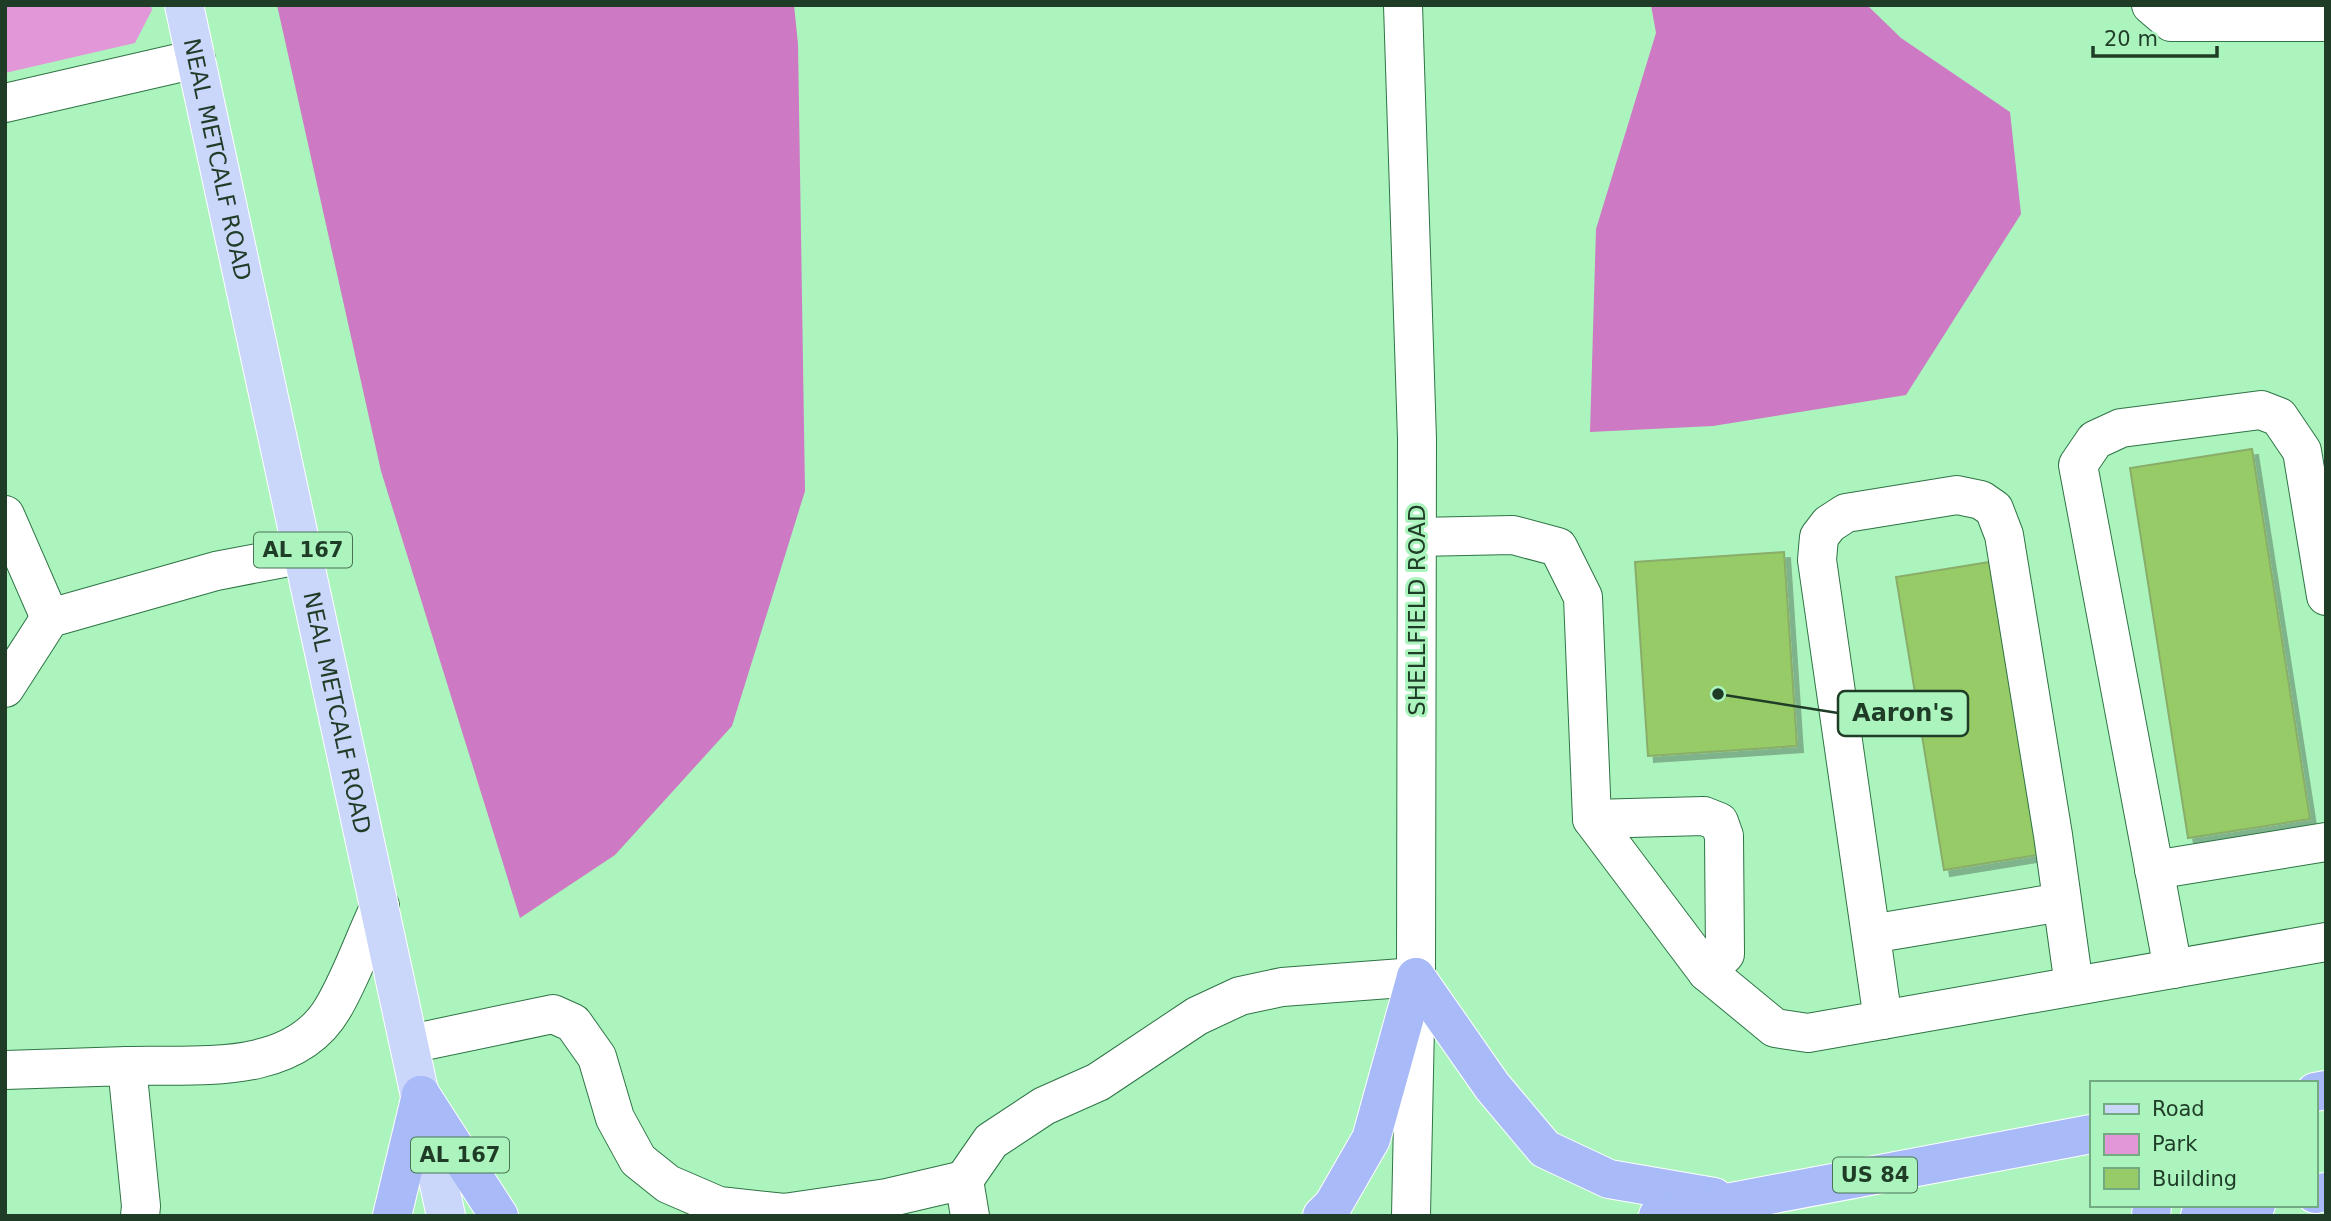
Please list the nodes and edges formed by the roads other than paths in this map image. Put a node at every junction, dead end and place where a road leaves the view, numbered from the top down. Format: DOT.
graph roads {
  1 [pos="184,5"];
  2 [pos="1404,5"];
  3 [pos="2161,14"];
  4 [pos="2326,22"];
  5 [pos="196,59"];
  6 [pos="5,103"];
  7 [pos="5,515"];
  8 [pos="1417,537"];
  9 [pos="304,554"];
  10 [pos="5,588"];
  11 [pos="2326,596"];
  12 [pos="50,618"];
  13 [pos="5,688"];
  14 [pos="1592,819"];
  15 [pos="2326,842"];
  16 [pos="2154,870"];
  17 [pos="2062,902"];
  18 [pos="380,906"];
  19 [pos="1871,934"];
  20 [pos="2326,942"];
  21 [pos="2173,969"];
  22 [pos="1707,972"];
  23 [pos="1416,976"];
  24 [pos="2074,986"];
  25 [pos="1883,1020"];
  26 [pos="410,1044"];
  27 [pos="127,1066"];
  28 [pos="5,1070"];
  29 [pos="421,1095"];
  30 [pos="2090,1134"];
  31 [pos="967,1198"];
  32 [pos="1741,1201"];
  33 [pos="2244,1210"];
  34 [pos="140,1216"];
  35 [pos="392,1216"];
  36 [pos="446,1216"];
  37 [pos="499,1216"];
  38 [pos="1322,1216"];
  39 [pos="1411,1216"];
  40 [pos="1658,1216"];
  41 [pos="2200,1216"];
  1 -- 5 [label="main road, NEAL METCALF ROAD / AL 167"];
  2 -- 8 [label="street, SHELLFIELD ROAD"];
  3 -- 4 [label="street"];
  5 -- 6 [label="street"];
  5 -- 9 [label="main road, NEAL METCALF ROAD / AL 167"];
  7 -- 12 [label="street"];
  8 -- 14 [label="street"];
  8 -- 23 [label="street, SHELLFIELD ROAD"];
  9 -- 12 [label="street"];
  9 -- 18 [label="main road, NEAL METCALF ROAD / AL 167"];
  10 -- 12 [label="street"];
  11 -- 16 [label="street"];
  12 -- 13 [label="street"];
  14 -- 22 [label="street"];
  14 -- 22 [label="street"];
  15 -- 16 [label="street"];
  16 -- 21 [label="street"];
  17 -- 19 [label="street"];
  17 -- 19 [label="street"];
  17 -- 24 [label="street"];
  18 -- 26 [label="main road, NEAL METCALF ROAD / AL 167"];
  18 -- 27 [label="street"];
  19 -- 25 [label="street"];
  20 -- 21 [label="street"];
  21 -- 24 [label="street"];
  22 -- 25 [label="street"];
  23 -- 31 [label="street"];
  23 -- 32 [label="highway"];
  23 -- 38 [label="highway"];
  23 -- 39 [label="street, SHELLFIELD ROAD"];
  24 -- 25 [label="street"];
  26 -- 29 [label="main road, NEAL METCALF ROAD / AL 167"];
  26 -- 31 [label="street"];
  27 -- 28 [label="street"];
  27 -- 34 [label="street"];
  29 -- 35 [label="highway"];
  29 -- 36 [label="main road, NEAL METCALF ROAD / AL 167"];
  29 -- 37 [label="highway, AL 167"];
  30 -- 32 [label="highway, US 84"];
  32 -- 40 [label="highway, US 84"];
  33 -- 41 [label="highway"];
}
